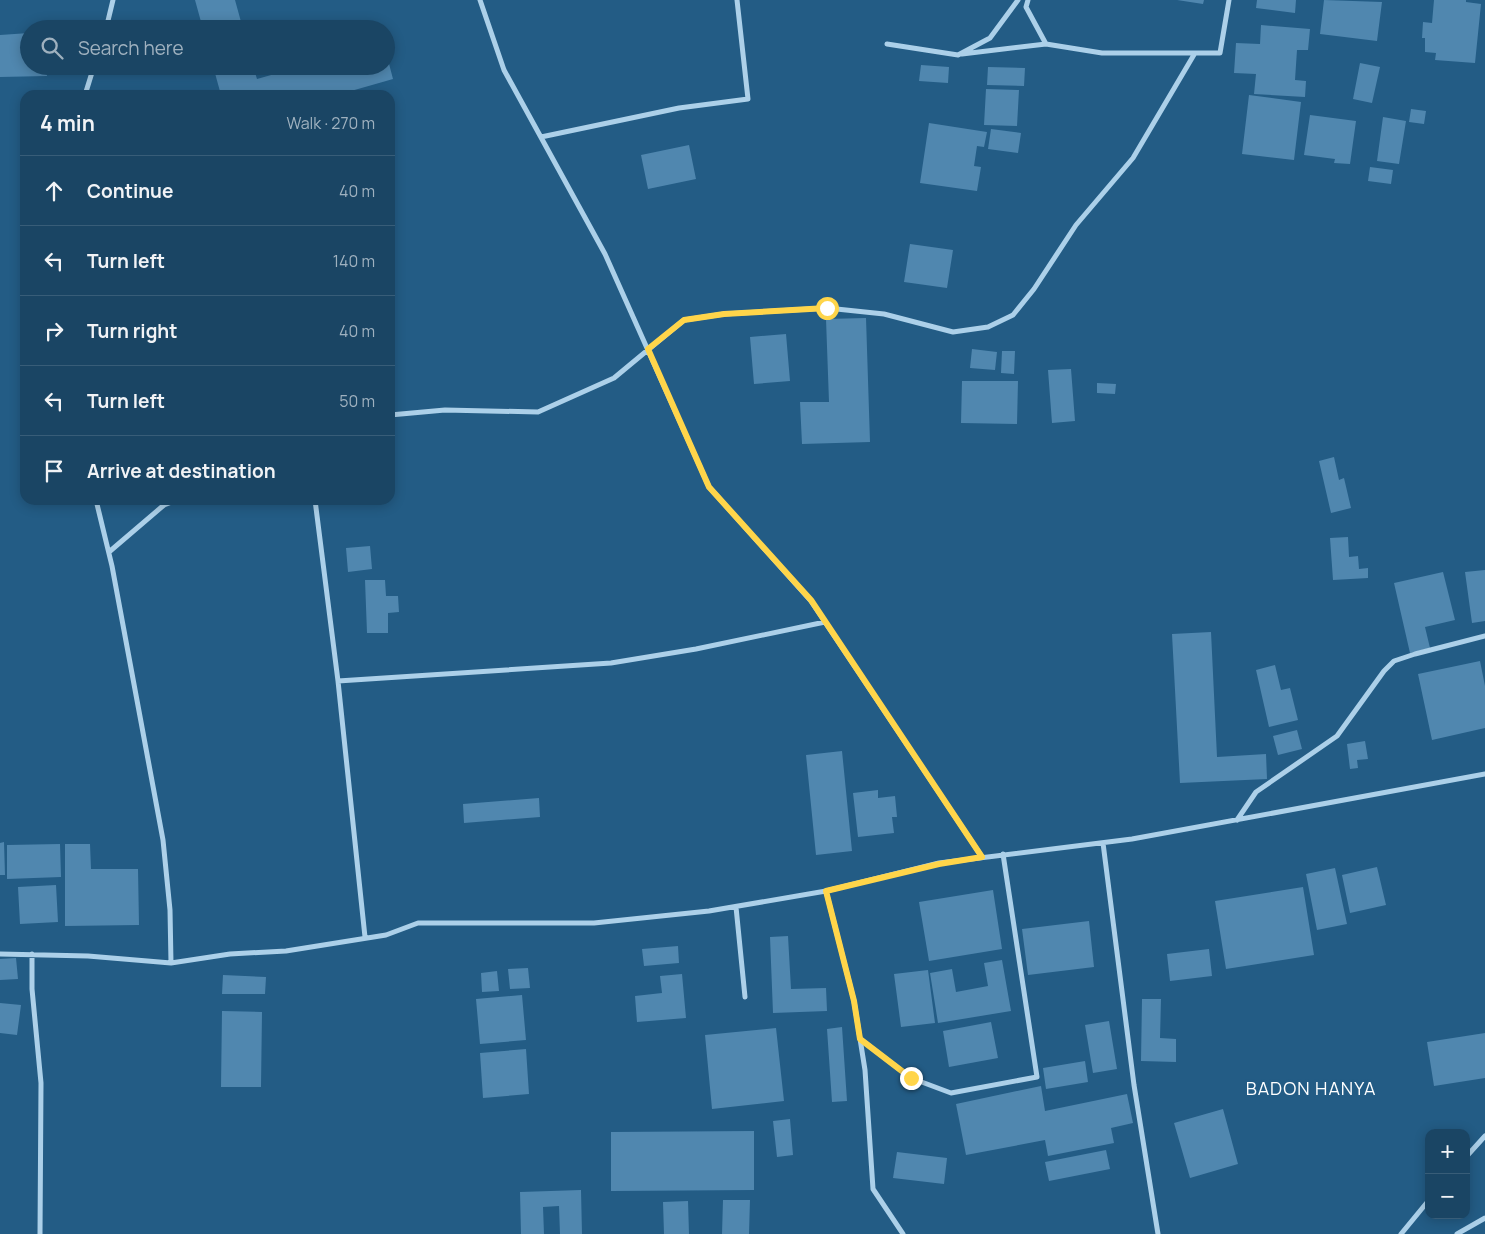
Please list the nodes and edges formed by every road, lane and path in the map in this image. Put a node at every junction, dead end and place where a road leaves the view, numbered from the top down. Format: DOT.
graph roads {
  1 [pos="113,0"];
  2 [pos="480,0"];
  3 [pos="737,0"];
  4 [pos="1018,0"];
  5 [pos="1028,0"];
  6 [pos="1229,0"];
  7 [pos="108,20"];
  8 [pos="886,44"];
  9 [pos="1046,44"];
  10 [pos="1195,53"];
  11 [pos="958,55"];
  12 [pos="91,75"];
  13 [pos="87,90"];
  14 [pos="541,137"];
  15 [pos="648,349"];
  16 [pos="395,415"];
  17 [pos="97,505"];
  18 [pos="164,505"];
  19 [pos="316,505"];
  20 [pos="109,552"];
  21 [pos="825,622"];
  22 [pos="1485,636"];
  23 [pos="338,682"];
  24 [pos="1485,774"];
  25 [pos="1237,820"];
  26 [pos="1103,843"];
  27 [pos="1003,854"];
  28 [pos="982,857"];
  29 [pos="826,891"];
  30 [pos="736,907"];
  31 [pos="364,938"];
  32 [pos="0,954"];
  33 [pos="32,954"];
  34 [pos="171,963"];
  35 [pos="745,997"];
  36 [pos="860,1039"];
  37 [pos="1485,1136"];
  38 [pos="1470,1153"];
  39 [pos="1425,1205"];
  40 [pos="1485,1218"];
  41 [pos="40,1234"];
  42 [pos="903,1234"];
  43 [pos="1158,1234"];
  44 [pos="1401,1234"];
  45 [pos="1457,1234"];
  1 -- 7 [label="street"];
  2 -- 14 [label="street"];
  3 -- 14 [label="street"];
  4 -- 11 [label="street"];
  5 -- 9 [label="street"];
  6 -- 10 [label="street"];
  8 -- 11 [label="street"];
  9 -- 10 [label="street"];
  9 -- 11 [label="street"];
  10 -- 15 [label="street"];
  12 -- 13 [label="street"];
  14 -- 15 [label="street"];
  15 -- 16 [label="street"];
  15 -- 21 [label="street"];
  17 -- 20 [label="street"];
  18 -- 20 [label="street"];
  19 -- 23 [label="street"];
  20 -- 34 [label="street"];
  21 -- 23 [label="street"];
  21 -- 28 [label="street"];
  22 -- 25 [label="street"];
  23 -- 31 [label="street"];
  24 -- 25 [label="street"];
  25 -- 26 [label="street"];
  26 -- 27 [label="street"];
  26 -- 43 [label="street"];
  27 -- 28 [label="street"];
  27 -- 36 [label="street"];
  28 -- 29 [label="street"];
  29 -- 30 [label="street"];
  29 -- 36 [label="street"];
  30 -- 31 [label="street"];
  30 -- 35 [label="street"];
  31 -- 34 [label="street"];
  32 -- 33 [label="street"];
  33 -- 34 [label="street"];
  33 -- 41 [label="street"];
  36 -- 42 [label="street"];
  37 -- 38 [label="street"];
  39 -- 44 [label="street"];
  40 -- 45 [label="street"];
}
